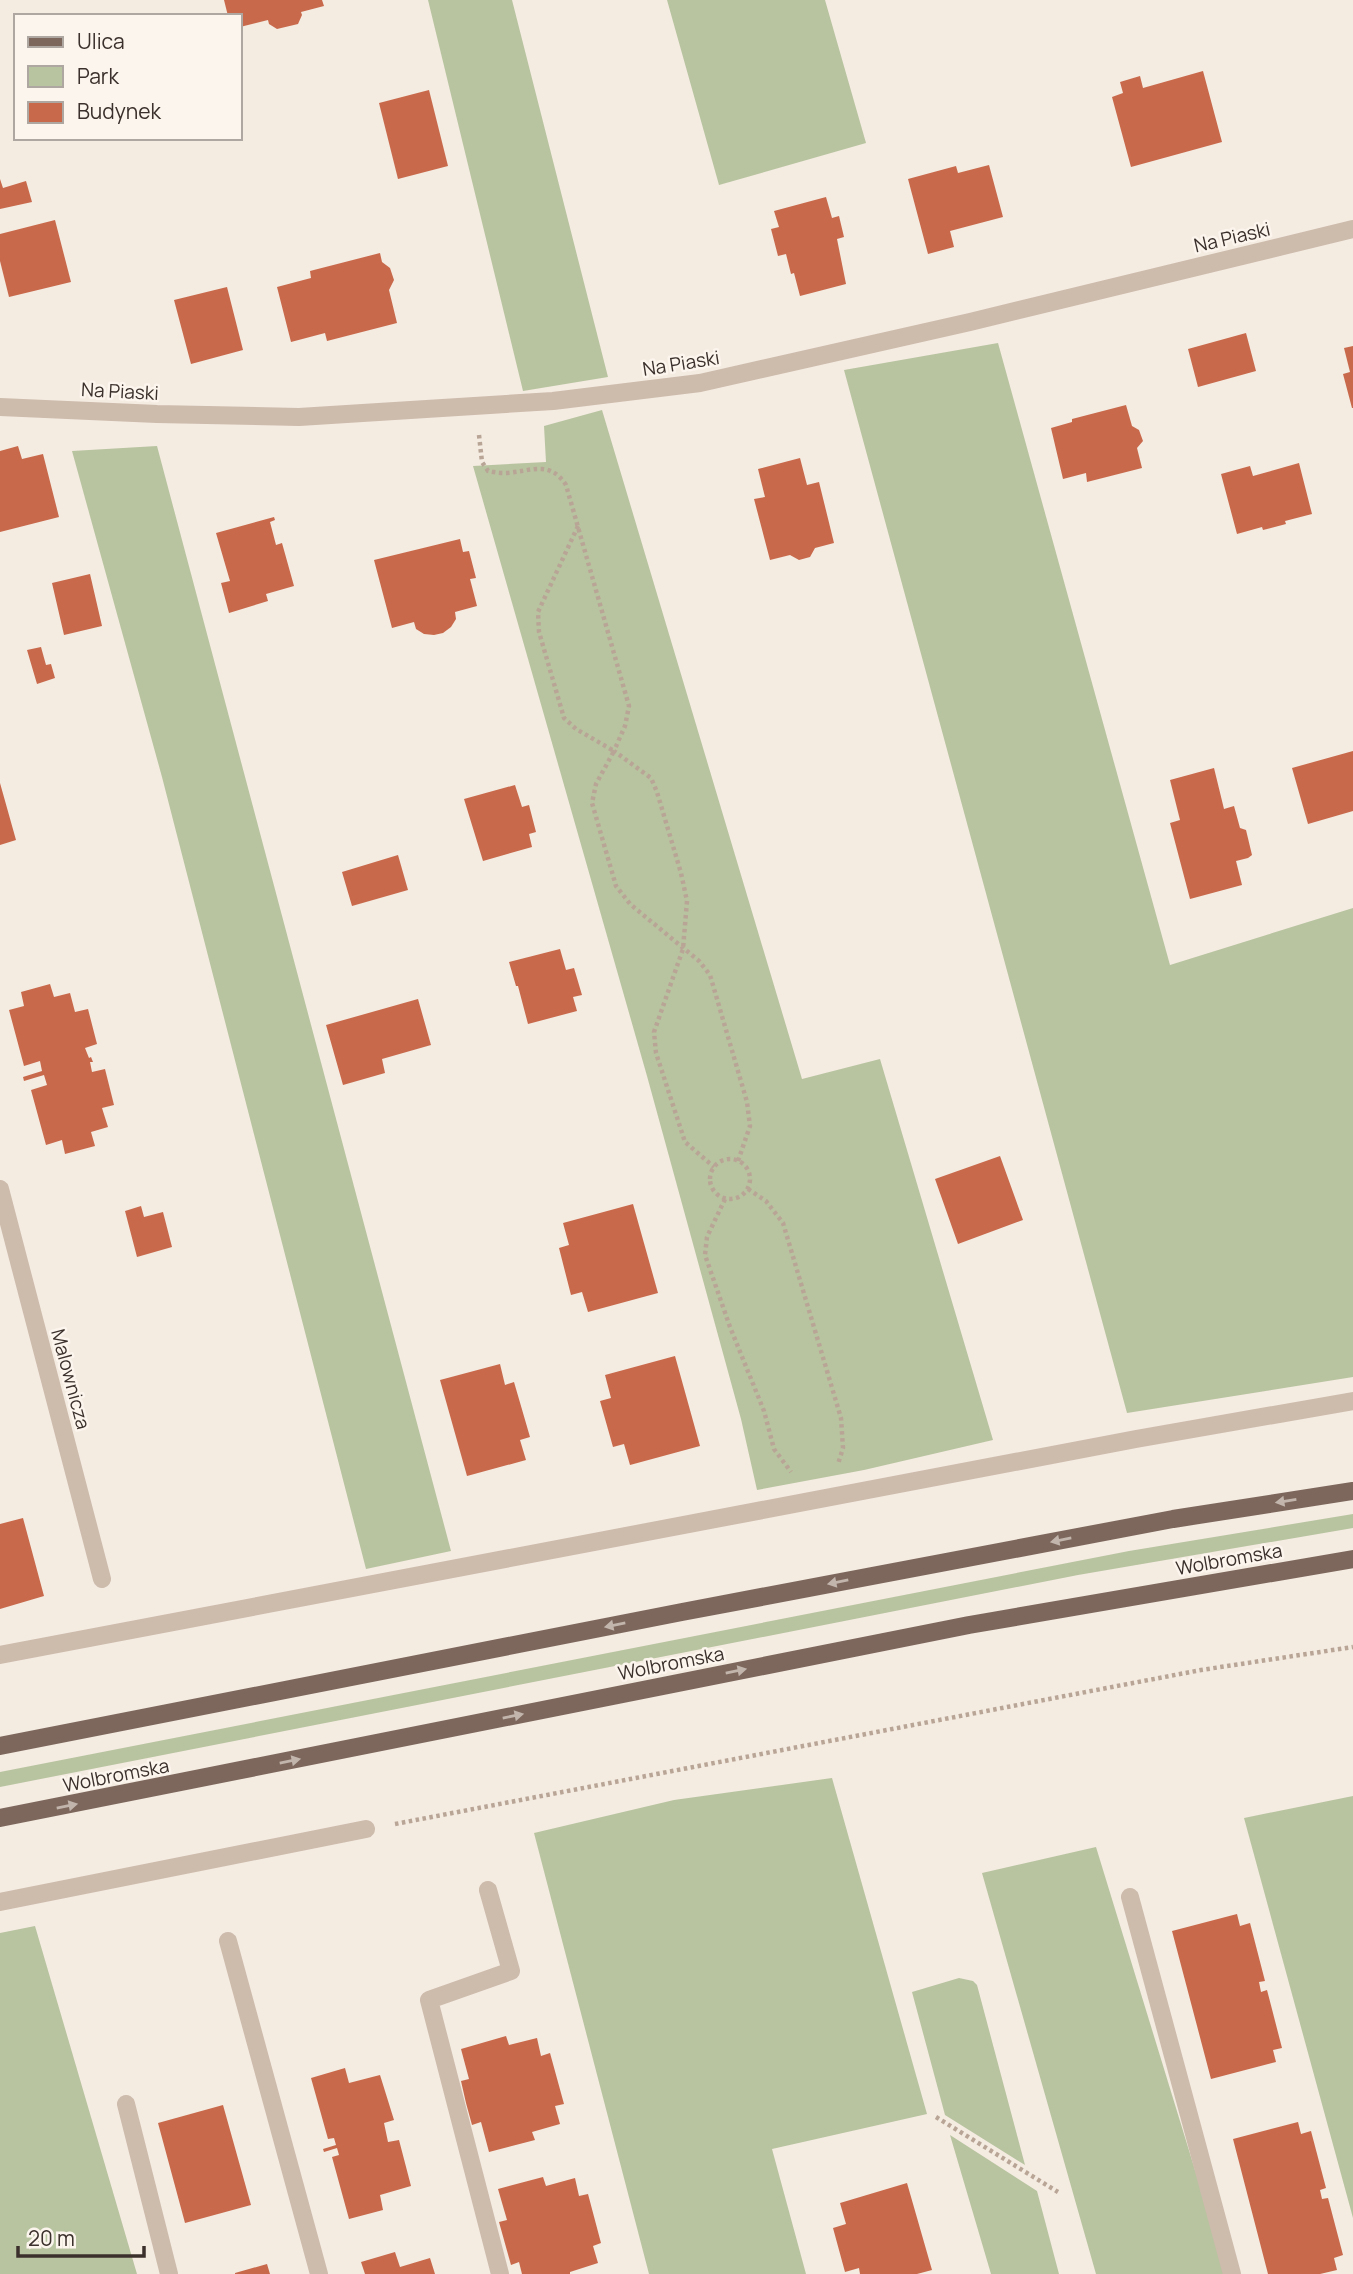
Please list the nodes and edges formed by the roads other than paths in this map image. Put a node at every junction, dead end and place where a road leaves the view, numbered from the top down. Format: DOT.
graph roads {
  1 [pos="1353,229"];
  2 [pos="0,407"];
  3 [pos="0,1189"];
  4 [pos="1353,1401"];
  5 [pos="1353,1491"];
  6 [pos="1353,1559"];
  7 [pos="102,1579"];
  8 [pos="0,1655"];
  9 [pos="0,1746"];
  10 [pos="0,1818"];
  11 [pos="366,1829"];
  12 [pos="488,1890"];
  13 [pos="1130,1897"];
  14 [pos="0,1902"];
  15 [pos="228,1941"];
  16 [pos="126,2104"];
  17 [pos="169,2274"];
  18 [pos="319,2274"];
  19 [pos="500,2274"];
  20 [pos="1232,2274"];
  1 -- 2 [label="street, Na Piaski"];
  3 -- 7 [label="street, Malownicza"];
  4 -- 8 [label="street"];
  5 -- 9 [label="main road, one-way"];
  10 -- 6 [label="main road, Wolbromska, one-way"];
  11 -- 14 [label="street"];
  12 -- 19 [label="street"];
  13 -- 20 [label="street"];
  15 -- 18 [label="street"];
  16 -- 17 [label="street"];
}
